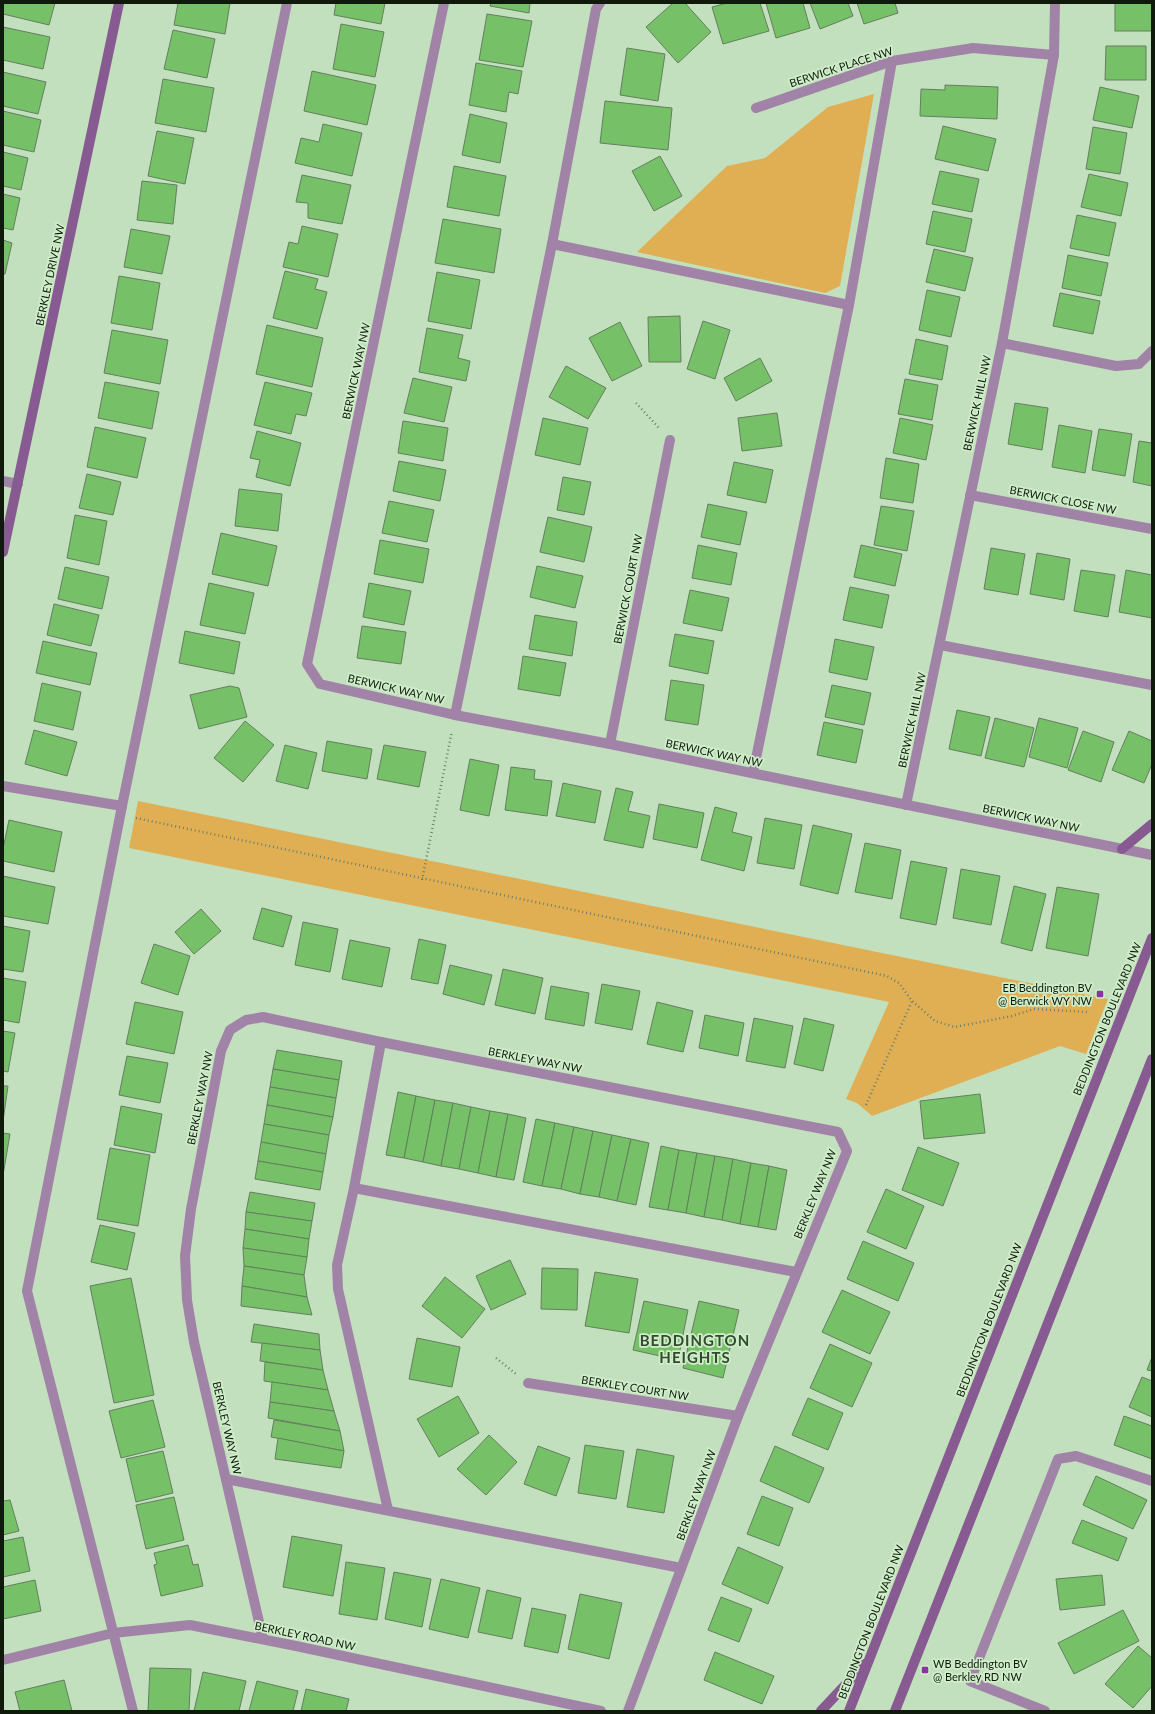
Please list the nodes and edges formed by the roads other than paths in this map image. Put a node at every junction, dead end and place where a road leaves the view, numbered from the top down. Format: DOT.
graph roads {
  1 [pos="119,3"];
  2 [pos="287,3"];
  3 [pos="444,3"];
  4 [pos="600,3"];
  5 [pos="1055,3"];
  6 [pos="1054,55"];
  7 [pos="892,61"];
  8 [pos="756,108"];
  9 [pos="552,244"];
  10 [pos="849,305"];
  11 [pos="1002,343"];
  12 [pos="1152,351"];
  13 [pos="670,440"];
  14 [pos="3,481"];
  15 [pos="18,484"];
  16 [pos="970,495"];
  17 [pos="1152,529"];
  18 [pos="3,552"];
  19 [pos="940,645"];
  20 [pos="1152,685"];
  21 [pos="455,715"];
  22 [pos="610,744"];
  23 [pos="753,773"];
  24 [pos="3,786"];
  25 [pos="906,805"];
  26 [pos="121,810"];
  27 [pos="1152,824"];
  28 [pos="1122,849"];
  29 [pos="1152,855"];
  30 [pos="1152,938"];
  31 [pos="382,1042"];
  32 [pos="1152,1059"];
  33 [pos="354,1188"];
  34 [pos="796,1272"];
  35 [pos="528,1383"];
  36 [pos="738,1416"];
  37 [pos="226,1479"];
  38 [pos="1152,1481"];
  39 [pos="388,1510"];
  40 [pos="681,1568"];
  41 [pos="113,1633"];
  42 [pos="263,1639"];
  43 [pos="870,1659"];
  44 [pos="3,1660"];
  45 [pos="133,1711"];
  46 [pos="601,1711"];
  47 [pos="628,1711"];
  48 [pos="821,1711"];
  49 [pos="849,1711"];
  50 [pos="895,1711"];
  51 [pos="1045,1711"];
  1 -- 15 [label="main road, BERKLEY DRIVE NW"];
  2 -- 26 [label="street"];
  3 -- 21 [label="street, BERWICK WAY NW"];
  4 -- 9 [label="street"];
  5 -- 6 [label="street, BERWICK HILL NW"];
  6 -- 7 [label="street, BERWICK PLACE NW"];
  6 -- 11 [label="street, BERWICK HILL NW"];
  7 -- 8 [label="street, BERWICK PLACE NW"];
  7 -- 10 [label="street"];
  9 -- 10 [label="street"];
  9 -- 21 [label="street"];
  10 -- 23 [label="street"];
  11 -- 12 [label="street"];
  11 -- 16 [label="street, BERWICK HILL NW"];
  13 -- 22 [label="street, BERWICK COURT NW"];
  14 -- 15 [label="street"];
  15 -- 18 [label="main road, BERKLEY DRIVE NW"];
  16 -- 17 [label="street, BERWICK CLOSE NW"];
  16 -- 19 [label="street, BERWICK HILL NW"];
  19 -- 20 [label="street"];
  19 -- 25 [label="street, BERWICK HILL NW"];
  21 -- 22 [label="street, BERWICK WAY NW"];
  22 -- 23 [label="street, BERWICK WAY NW"];
  23 -- 25 [label="street, BERWICK WAY NW"];
  24 -- 26 [label="street"];
  25 -- 28 [label="street, BERWICK WAY NW"];
  26 -- 41 [label="street"];
  27 -- 28 [label="main road"];
  28 -- 29 [label="street, BERWICK WAY NW"];
  30 -- 43 [label="main road, BEDDINGTON BOULEVARD NW"];
  31 -- 33 [label="street"];
  31 -- 34 [label="street, BERKLEY WAY NW"];
  31 -- 37 [label="street, BERKLEY WAY NW"];
  32 -- 50 [label="main road"];
  33 -- 34 [label="street"];
  33 -- 39 [label="street"];
  34 -- 36 [label="street, BERKLEY WAY NW"];
  35 -- 36 [label="street, BERKLEY COURT NW"];
  36 -- 40 [label="street, BERKLEY WAY NW"];
  37 -- 39 [label="street"];
  37 -- 42 [label="street, BERKLEY WAY NW"];
  38 -- 51 [label="street"];
  39 -- 40 [label="street"];
  40 -- 47 [label="street, BERKLEY WAY NW"];
  41 -- 42 [label="street, BERKLEY ROAD NW"];
  41 -- 44 [label="street, BERKLEY ROAD NW"];
  41 -- 45 [label="street"];
  42 -- 46 [label="street, BERKLEY ROAD NW"];
  43 -- 48 [label="main road"];
  43 -- 49 [label="main road, BEDDINGTON BOULEVARD NW"];
}
